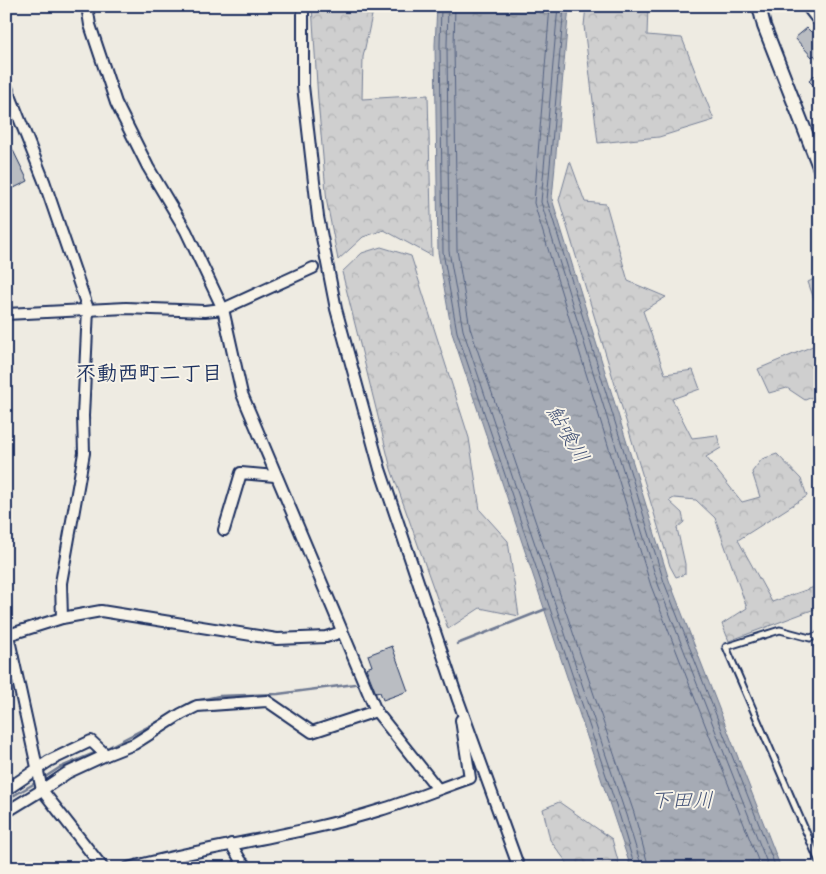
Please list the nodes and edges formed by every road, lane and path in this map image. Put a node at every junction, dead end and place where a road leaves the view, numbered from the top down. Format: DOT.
graph roads {
  1 [pos="87,6"];
  2 [pos="303,6"];
  3 [pos="759,6"];
  4 [pos="807,6"];
  5 [pos="820,23"];
  6 [pos="6,85"];
  7 [pos="820,169"];
  8 [pos="313,268"];
  9 [pos="88,309"];
  10 [pos="223,310"];
  11 [pos="6,314"];
  12 [pos="275,476"];
  13 [pos="224,530"];
  14 [pos="62,618"];
  15 [pos="342,632"];
  16 [pos="7,635"];
  17 [pos="820,635"];
  18 [pos="457,697"];
  19 [pos="376,711"];
  20 [pos="105,754"];
  21 [pos="39,772"];
  22 [pos="42,788"];
  23 [pos="438,789"];
  24 [pos="6,790"];
  25 [pos="6,812"];
  26 [pos="231,844"];
  27 [pos="820,864"];
  28 [pos="103,868"];
  29 [pos="128,868"];
  30 [pos="248,868"];
  31 [pos="519,868"];
  1 -- 10 [label="street"];
  2 -- 18 [label="street"];
  3 -- 7 [label="street"];
  4 -- 5 [label="street"];
  6 -- 9 [label="street"];
  8 -- 10 [label="street"];
  9 -- 10 [label="street"];
  9 -- 11 [label="street"];
  9 -- 14 [label="street"];
  10 -- 12 [label="street"];
  12 -- 13 [label="street"];
  12 -- 15 [label="street"];
  14 -- 15 [label="street"];
  14 -- 16 [label="street"];
  15 -- 19 [label="street"];
  16 -- 21 [label="street"];
  17 -- 27 [label="lane"];
  18 -- 23 [label="street"];
  18 -- 31 [label="street"];
  19 -- 20 [label="street"];
  19 -- 23 [label="street"];
  20 -- 21 [label="street"];
  20 -- 22 [label="street"];
  21 -- 22 [label="street"];
  21 -- 24 [label="street"];
  22 -- 25 [label="street"];
  22 -- 28 [label="street"];
  23 -- 26 [label="street"];
  26 -- 29 [label="street"];
  26 -- 30 [label="street"];
}
